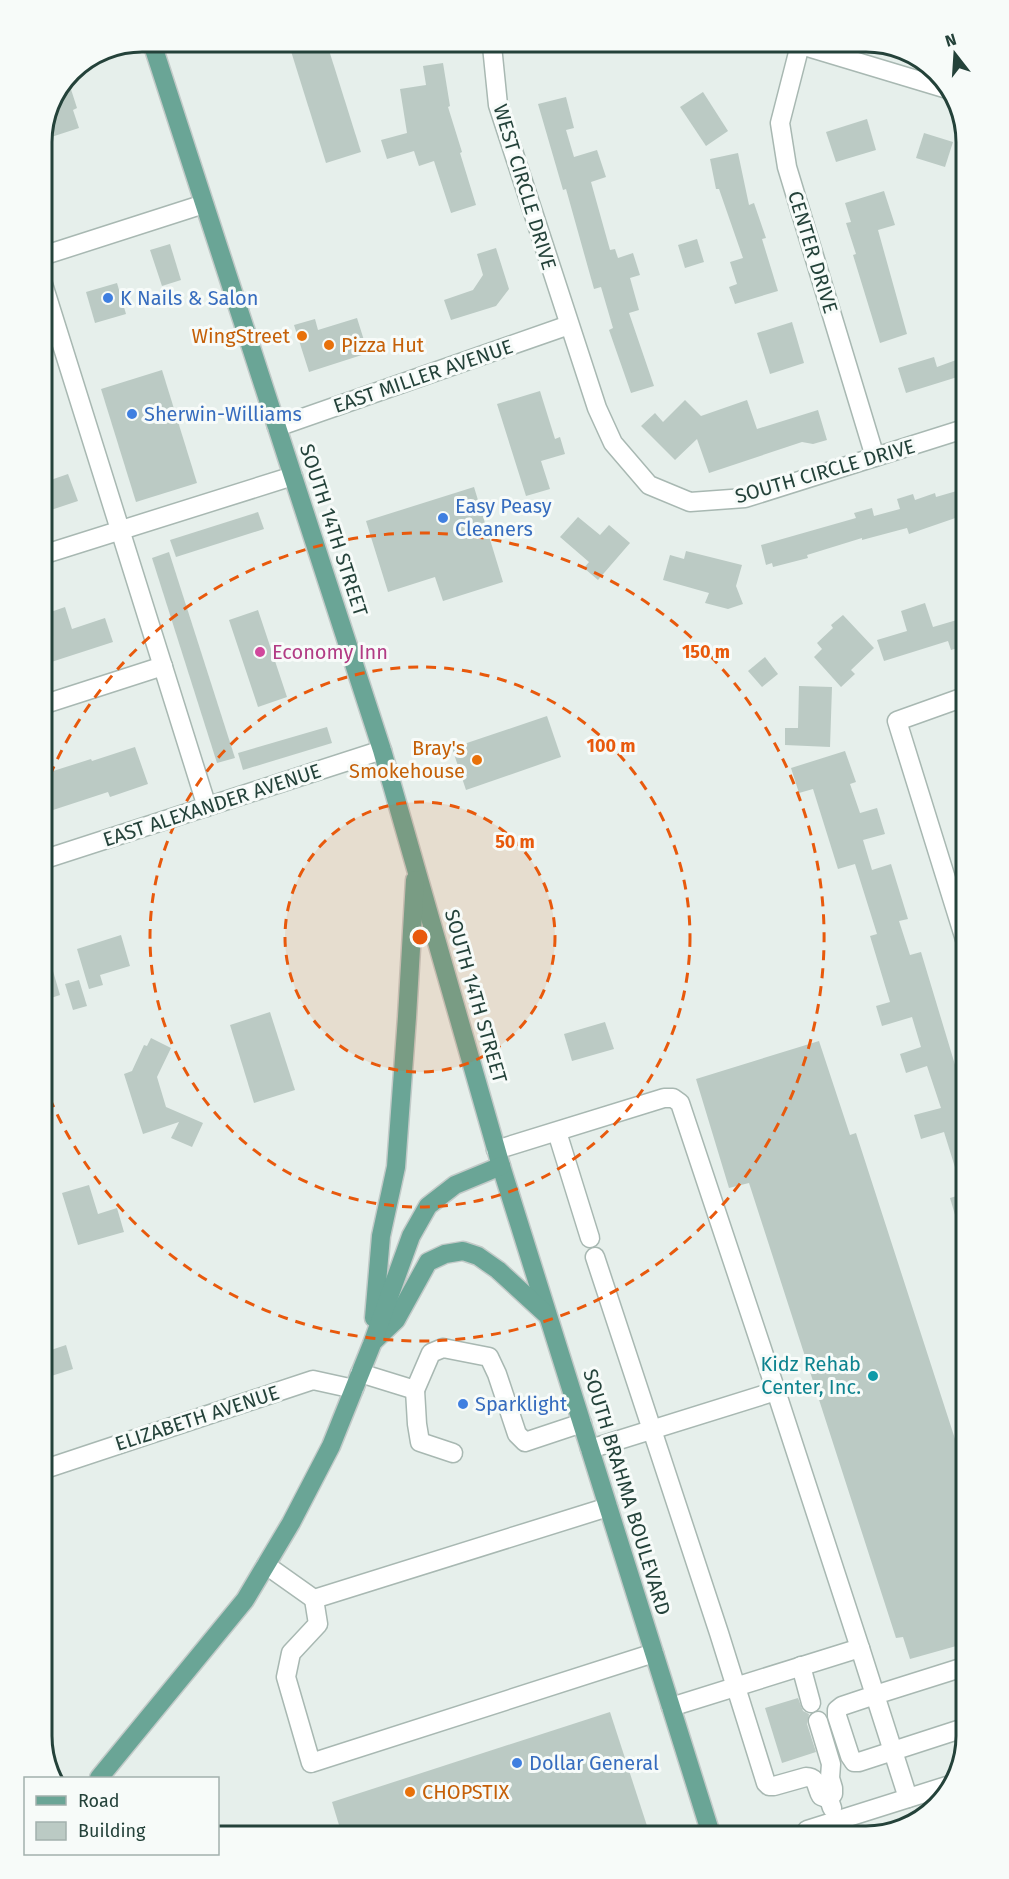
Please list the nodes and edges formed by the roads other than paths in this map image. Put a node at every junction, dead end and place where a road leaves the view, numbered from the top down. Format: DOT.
graph roads {
  1 [pos="155,52"];
  2 [pos="493,52"];
  3 [pos="795,53"];
  4 [pos="827,53"];
  5 [pos="936,86"];
  6 [pos="204,204"];
  7 [pos="53,252"];
  8 [pos="53,315"];
  9 [pos="569,325"];
  10 [pos="277,427"];
  11 [pos="956,432"];
  12 [pos="875,457"];
  13 [pos="293,476"];
  14 [pos="121,530"];
  15 [pos="53,552"];
  16 [pos="163,666"];
  17 [pos="956,700"];
  18 [pos="53,702"];
  19 [pos="382,750"];
  20 [pos="207,807"];
  21 [pos="53,857"];
  22 [pos="415,866"];
  23 [pos="956,911"];
  24 [pos="557,1132"];
  25 [pos="499,1158"];
  26 [pos="590,1238"];
  27 [pos="595,1257"];
  28 [pos="548,1316"];
  29 [pos="372,1344"];
  30 [pos="357,1381"];
  31 [pos="415,1390"];
  32 [pos="776,1391"];
  33 [pos="582,1423"];
  34 [pos="652,1431"];
  35 [pos="590,1449"];
  36 [pos="453,1453"];
  37 [pos="52,1467"];
  38 [pos="608,1507"];
  39 [pos="266,1565"];
  40 [pos="314,1599"];
  41 [pos="860,1648"];
  42 [pos="654,1653"];
  43 [pos="801,1666"];
  44 [pos="956,1669"];
  45 [pos="735,1687"];
  46 [pos="875,1695"];
  47 [pos="812,1703"];
  48 [pos="670,1707"];
  49 [pos="818,1721"];
  50 [pos="956,1731"];
  51 [pos="893,1751"];
  52 [pos="101,1777"];
  53 [pos="940,1788"];
  54 [pos="908,1798"];
  55 [pos="829,1799"];
  56 [pos="836,1821"];
  57 [pos="708,1826"];
  58 [pos="820,1826"];
  1 -- 6 [label="main road, SOUTH 14TH STREET"];
  2 -- 9 [label="street, WEST CIRCLE DRIVE"];
  3 -- 12 [label="street, CENTER DRIVE"];
  4 -- 5 [label="street"];
  6 -- 7 [label="street"];
  6 -- 10 [label="main road, SOUTH 14TH STREET"];
  8 -- 14 [label="street"];
  9 -- 10 [label="street, EAST MILLER AVENUE"];
  9 -- 12 [label="street, SOUTH CIRCLE DRIVE"];
  10 -- 13 [label="main road, SOUTH 14TH STREET"];
  11 -- 12 [label="street, SOUTH CIRCLE DRIVE"];
  13 -- 14 [label="street"];
  13 -- 19 [label="main road, SOUTH 14TH STREET"];
  14 -- 15 [label="street"];
  14 -- 16 [label="street"];
  16 -- 18 [label="street"];
  16 -- 20 [label="street"];
  17 -- 23 [label="street"];
  19 -- 20 [label="street, EAST ALEXANDER AVENUE"];
  19 -- 22 [label="main road, SOUTH 14TH STREET"];
  20 -- 21 [label="street, EAST ALEXANDER AVENUE"];
  22 -- 25 [label="main road, SOUTH 14TH STREET"];
  22 -- 29 [label="main road"];
  24 -- 25 [label="street"];
  24 -- 26 [label="street"];
  24 -- 32 [label="street"];
  25 -- 28 [label="main road, SOUTH BRAHMA BOULEVARD"];
  25 -- 29 [label="main road"];
  27 -- 34 [label="street"];
  28 -- 29 [label="main road"];
  28 -- 33 [label="main road, SOUTH BRAHMA BOULEVARD"];
  29 -- 30 [label="main road"];
  30 -- 31 [label="street, ELIZABETH AVENUE"];
  30 -- 37 [label="street, ELIZABETH AVENUE"];
  30 -- 39 [label="main road"];
  31 -- 33 [label="street"];
  31 -- 36 [label="street"];
  32 -- 34 [label="street"];
  32 -- 41 [label="street"];
  33 -- 35 [label="main road, SOUTH BRAHMA BOULEVARD"];
  34 -- 35 [label="street"];
  34 -- 45 [label="street"];
  35 -- 38 [label="main road, SOUTH BRAHMA BOULEVARD"];
  38 -- 40 [label="street"];
  38 -- 42 [label="main road, SOUTH BRAHMA BOULEVARD"];
  39 -- 40 [label="street"];
  39 -- 52 [label="main road"];
  40 -- 42 [label="street"];
  41 -- 43 [label="street"];
  41 -- 46 [label="street"];
  42 -- 48 [label="main road, SOUTH BRAHMA BOULEVARD"];
  43 -- 45 [label="street"];
  43 -- 47 [label="street"];
  44 -- 46 [label="street"];
  45 -- 48 [label="street"];
  45 -- 55 [label="street"];
  46 -- 51 [label="street"];
  46 -- 51 [label="street"];
  48 -- 57 [label="main road, SOUTH BRAHMA BOULEVARD"];
  49 -- 55 [label="street"];
  50 -- 51 [label="street"];
  51 -- 54 [label="street"];
  53 -- 54 [label="street"];
  54 -- 56 [label="street"];
  55 -- 56 [label="street"];
  56 -- 58 [label="street"];
}
